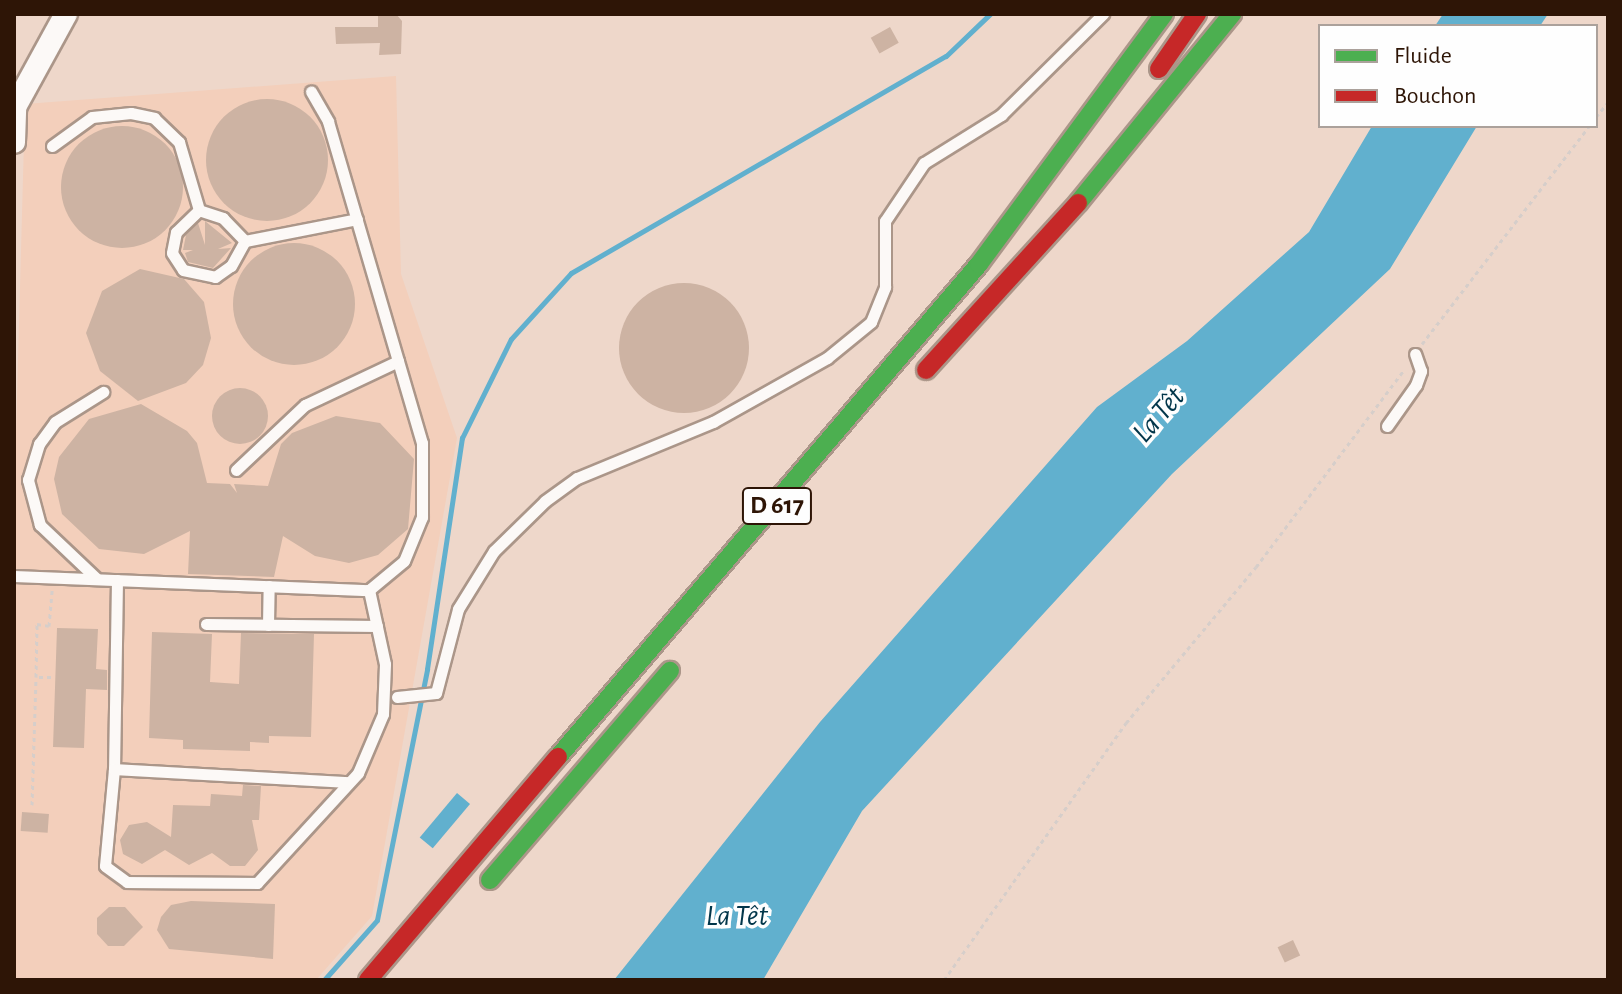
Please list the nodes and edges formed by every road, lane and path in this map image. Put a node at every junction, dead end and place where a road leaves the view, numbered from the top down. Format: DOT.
graph roads {
  1 [pos="66,14"];
  2 [pos="1103,14"];
  3 [pos="1164,14"];
  4 [pos="1197,14"];
  5 [pos="1232,14"];
  6 [pos="311,92"];
  7 [pos="1587,128"];
  8 [pos="14,142"];
  9 [pos="52,146"];
  10 [pos="199,210"];
  11 [pos="357,219"];
  12 [pos="245,241"];
  13 [pos="1415,354"];
  14 [pos="398,361"];
  15 [pos="103,392"];
  16 [pos="1387,426"];
  17 [pos="236,470"];
  18 [pos="14,576"];
  19 [pos="53,578"];
  20 [pos="98,579"];
  21 [pos="117,580"];
  22 [pos="269,586"];
  23 [pos="369,590"];
  24 [pos="206,624"];
  25 [pos="268,625"];
  26 [pos="377,626"];
  27 [pos="685,652"];
  28 [pos="36,677"];
  29 [pos="51,677"];
  30 [pos="397,697"];
  31 [pos="114,769"];
  32 [pos="348,782"];
  33 [pos="32,805"];
  34 [pos="473,899"];
  35 [pos="368,980"];
  36 [pos="944,980"];
  1 -- 8 [label="street"];
  2 -- 30 [label="lane"];
  3 -- 35 [label="highway, D 617"];
  4 -- 5 [label="highway"];
  6 -- 11 [label="lane"];
  7 -- 13 [label="path"];
  9 -- 10 [label="lane"];
  10 -- 12 [label="lane"];
  10 -- 12 [label="lane"];
  11 -- 12 [label="lane"];
  11 -- 14 [label="lane"];
  13 -- 16 [label="lane"];
  13 -- 36 [label="path"];
  14 -- 17 [label="lane"];
  14 -- 23 [label="lane"];
  15 -- 20 [label="lane"];
  18 -- 19 [label="lane"];
  19 -- 20 [label="lane"];
  19 -- 28 [label="path"];
  20 -- 21 [label="lane"];
  21 -- 22 [label="lane"];
  21 -- 31 [label="lane"];
  22 -- 23 [label="lane"];
  22 -- 25 [label="lane"];
  23 -- 26 [label="lane"];
  24 -- 25 [label="lane"];
  25 -- 26 [label="lane"];
  26 -- 32 [label="lane"];
  27 -- 34 [label="highway"];
  28 -- 29 [label="path"];
  28 -- 33 [label="path"];
  31 -- 32 [label="lane"];
  31 -- 32 [label="lane"];
}
